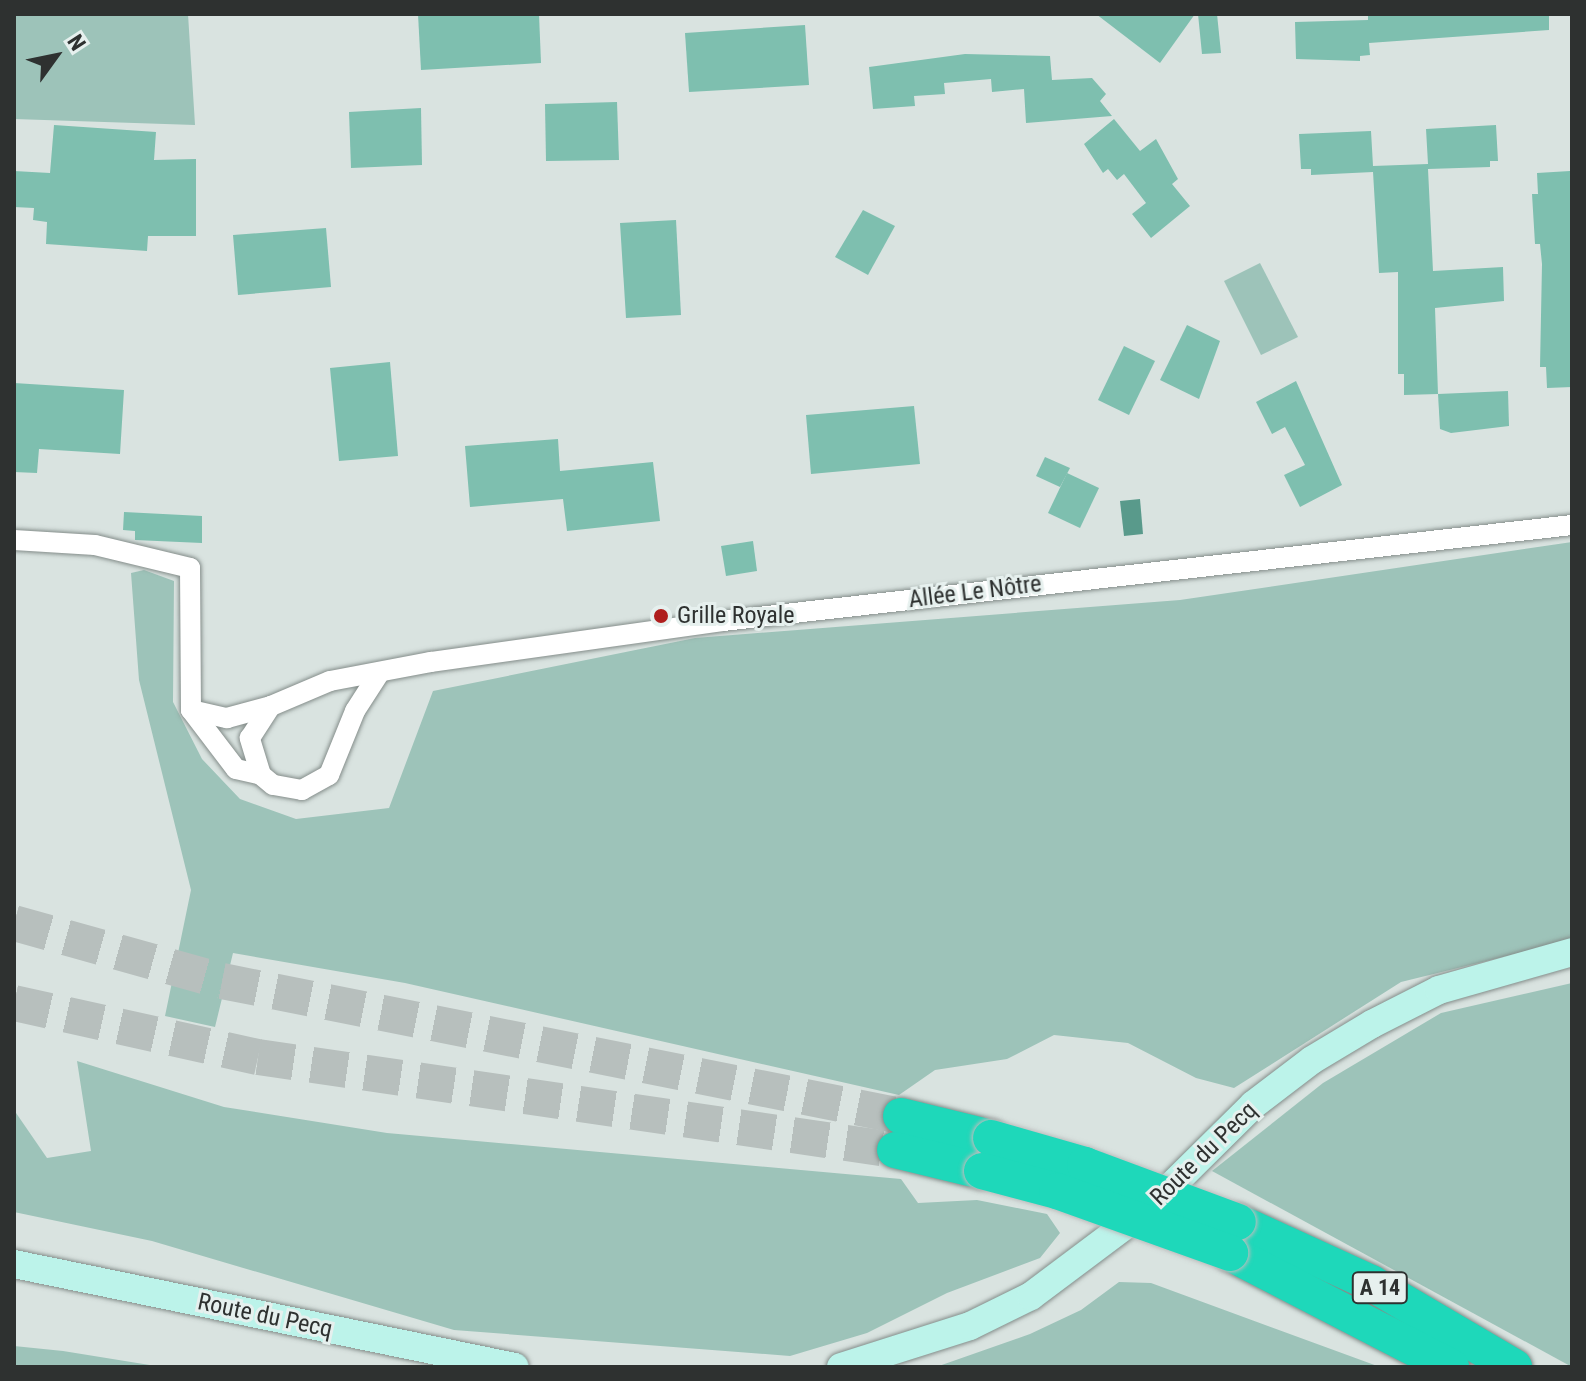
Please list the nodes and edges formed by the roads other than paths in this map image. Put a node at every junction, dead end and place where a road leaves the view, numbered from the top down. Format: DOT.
graph roads {
  1 [pos="1572,525"];
  2 [pos="14,540"];
  3 [pos="380,672"];
  4 [pos="271,706"];
  5 [pos="191,710"];
  6 [pos="261,775"];
  7 [pos="1572,952"];
  8 [pos="898,1133"];
  9 [pos="987,1154"];
  10 [pos="14,1264"];
  11 [pos="515,1367"];
  12 [pos="841,1367"];
  13 [pos="1451,1367"];
  14 [pos="1514,1367"];
  1 -- 3 [label="street, Allée Le Nôtre"];
  2 -- 5 [label="street"];
  3 -- 4 [label="street, Allée Le Nôtre"];
  3 -- 6 [label="street"];
  4 -- 5 [label="street, Allée Le Nôtre"];
  4 -- 6 [label="street"];
  5 -- 6 [label="street"];
  7 -- 12 [label="main road, Route du Pecq"];
  8 -- 9 [label="highway, A 14"];
  9 -- 13 [label="highway, A 14, bridge"];
  9 -- 14 [label="highway, A 14, bridge"];
  10 -- 11 [label="main road, Route du Pecq"];
}
